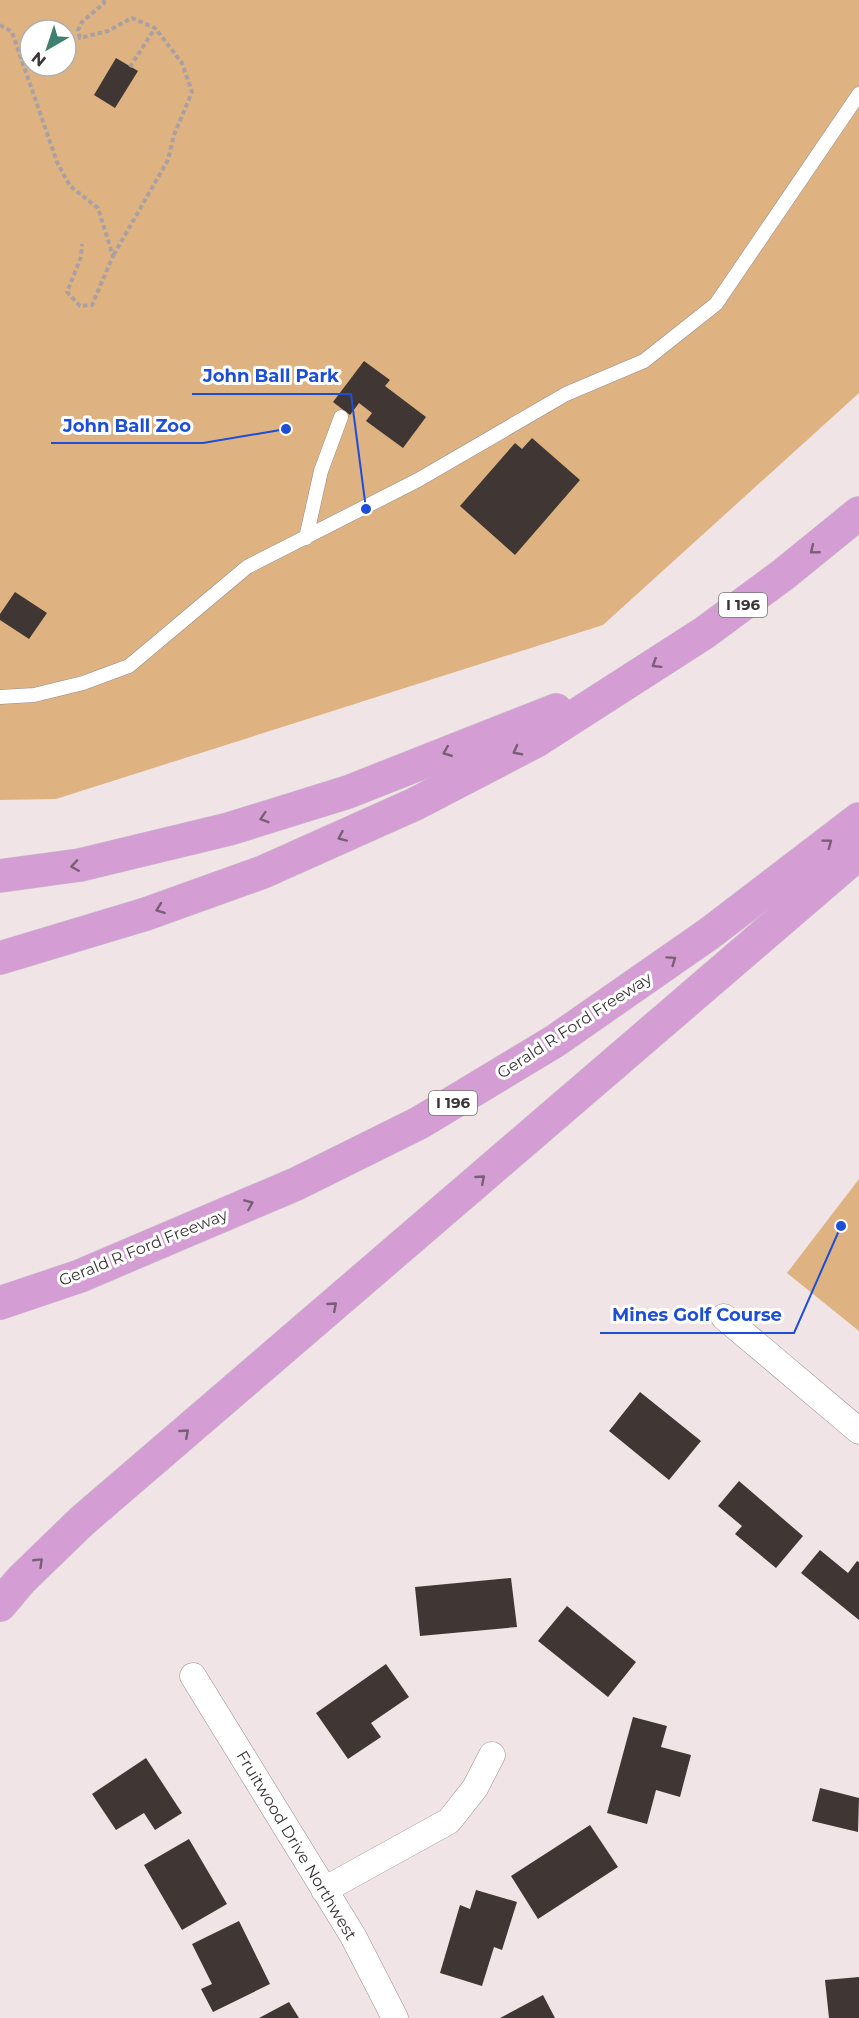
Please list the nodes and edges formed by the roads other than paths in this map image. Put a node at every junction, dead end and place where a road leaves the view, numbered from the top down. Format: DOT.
graph roads {
  1 [pos="859,94"];
  2 [pos="341,417"];
  3 [pos="859,513"];
  4 [pos="306,538"];
  5 [pos="620,686"];
  6 [pos="0,697"];
  7 [pos="859,819"];
  8 [pos="859,853"];
  9 [pos="0,876"];
  10 [pos="0,958"];
  11 [pos="0,1303"];
  12 [pos="724,1317"];
  13 [pos="859,1431"];
  14 [pos="0,1605"];
  15 [pos="193,1676"];
  16 [pos="492,1755"];
  17 [pos="324,1890"];
  18 [pos="395,2018"];
  1 -- 4 [label="lane"];
  2 -- 4 [label="lane"];
  3 -- 5 [label="highway, I 196, one-way"];
  4 -- 6 [label="lane"];
  5 -- 9 [label="highway, one-way"];
  5 -- 10 [label="highway, I 196, one-way"];
  11 -- 7 [label="highway, Gerald R Ford Freeway / I 196, one-way"];
  14 -- 8 [label="highway, one-way"];
  12 -- 13 [label="street"];
  15 -- 17 [label="street, Fruitwood Drive Northwest"];
  16 -- 17 [label="street"];
  17 -- 18 [label="street, Fruitwood Drive Northwest"];
}
